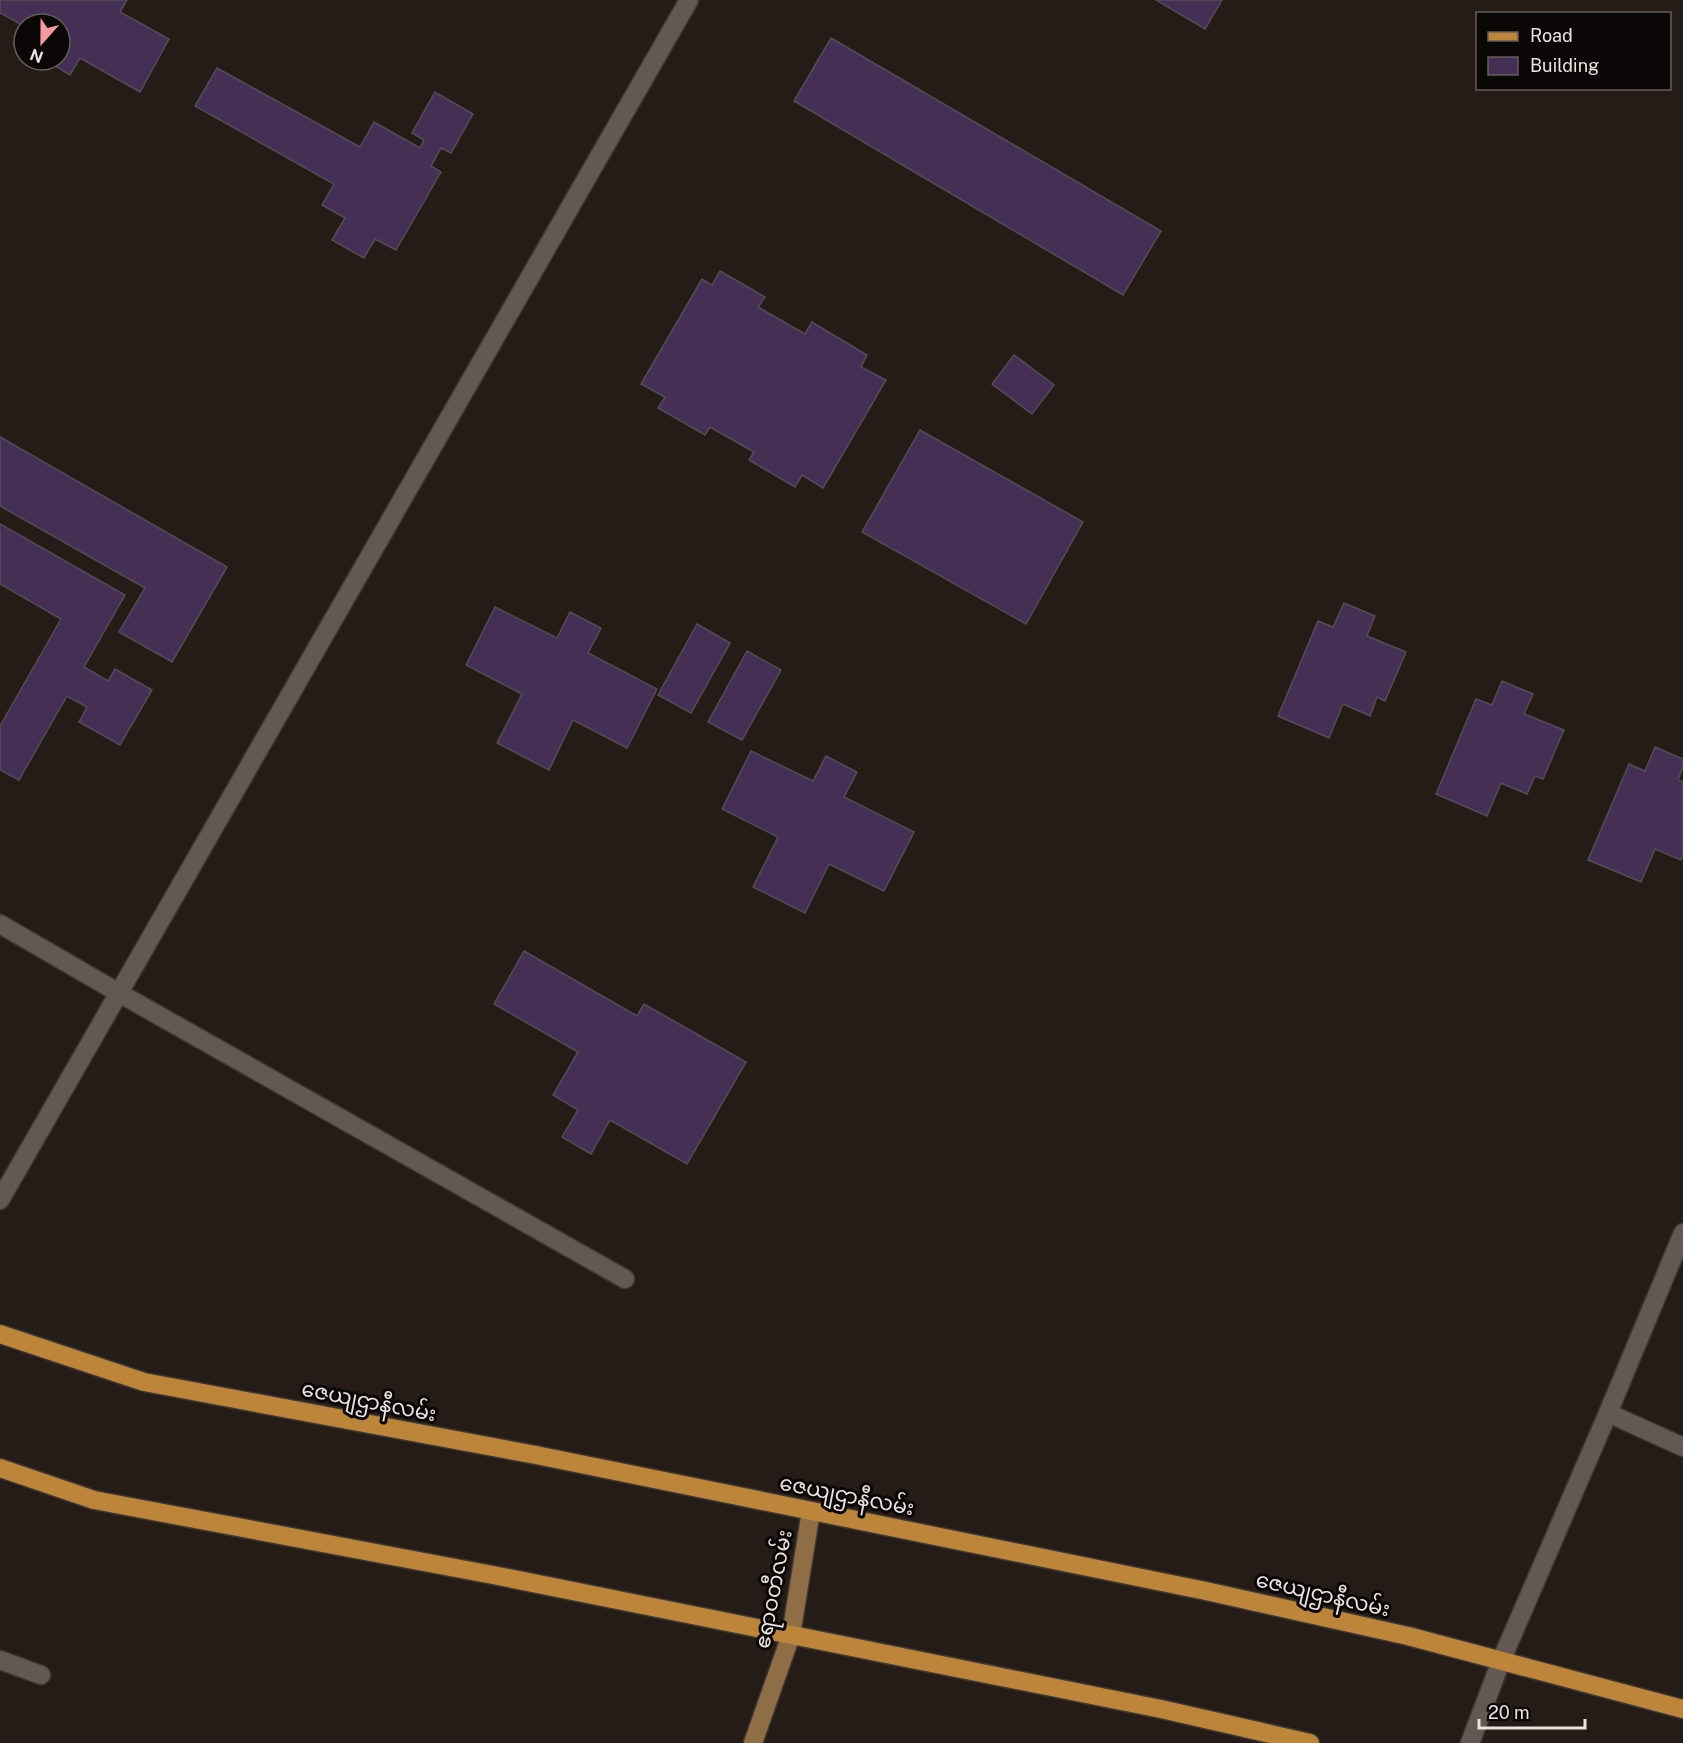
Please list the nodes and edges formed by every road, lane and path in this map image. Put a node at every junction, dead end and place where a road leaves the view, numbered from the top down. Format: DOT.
graph roads {
  1 [pos="689,0"];
  2 [pos="0,924"];
  3 [pos="119,993"];
  4 [pos="0,1200"];
  5 [pos="1683,1233"];
  6 [pos="625,1279"];
  7 [pos="0,1334"];
  8 [pos="1608,1413"];
  9 [pos="1683,1447"];
  10 [pos="0,1468"];
  11 [pos="811,1511"];
  12 [pos="791,1635"];
  13 [pos="0,1660"];
  14 [pos="1501,1661"];
  15 [pos="41,1675"];
  16 [pos="1683,1709"];
  17 [pos="753,1743"];
  18 [pos="1310,1743"];
  19 [pos="1470,1743"];
  1 -- 3 [label="street"];
  2 -- 3 [label="street"];
  3 -- 4 [label="street"];
  3 -- 6 [label="street"];
  5 -- 8 [label="street"];
  7 -- 11 [label="main road, ဇေယျဌာနီလမ်း"];
  8 -- 9 [label="street"];
  8 -- 14 [label="street"];
  10 -- 12 [label="main road"];
  11 -- 12 [label="street, ဧရာဝတီလမ်း"];
  11 -- 14 [label="main road, ဇေယျဌာနီလမ်း"];
  12 -- 17 [label="street, ဧရာဝတီလမ်း"];
  12 -- 18 [label="main road"];
  13 -- 15 [label="street"];
  14 -- 16 [label="main road, ဇေယျဌာနီလမ်း"];
  14 -- 19 [label="street"];
}
